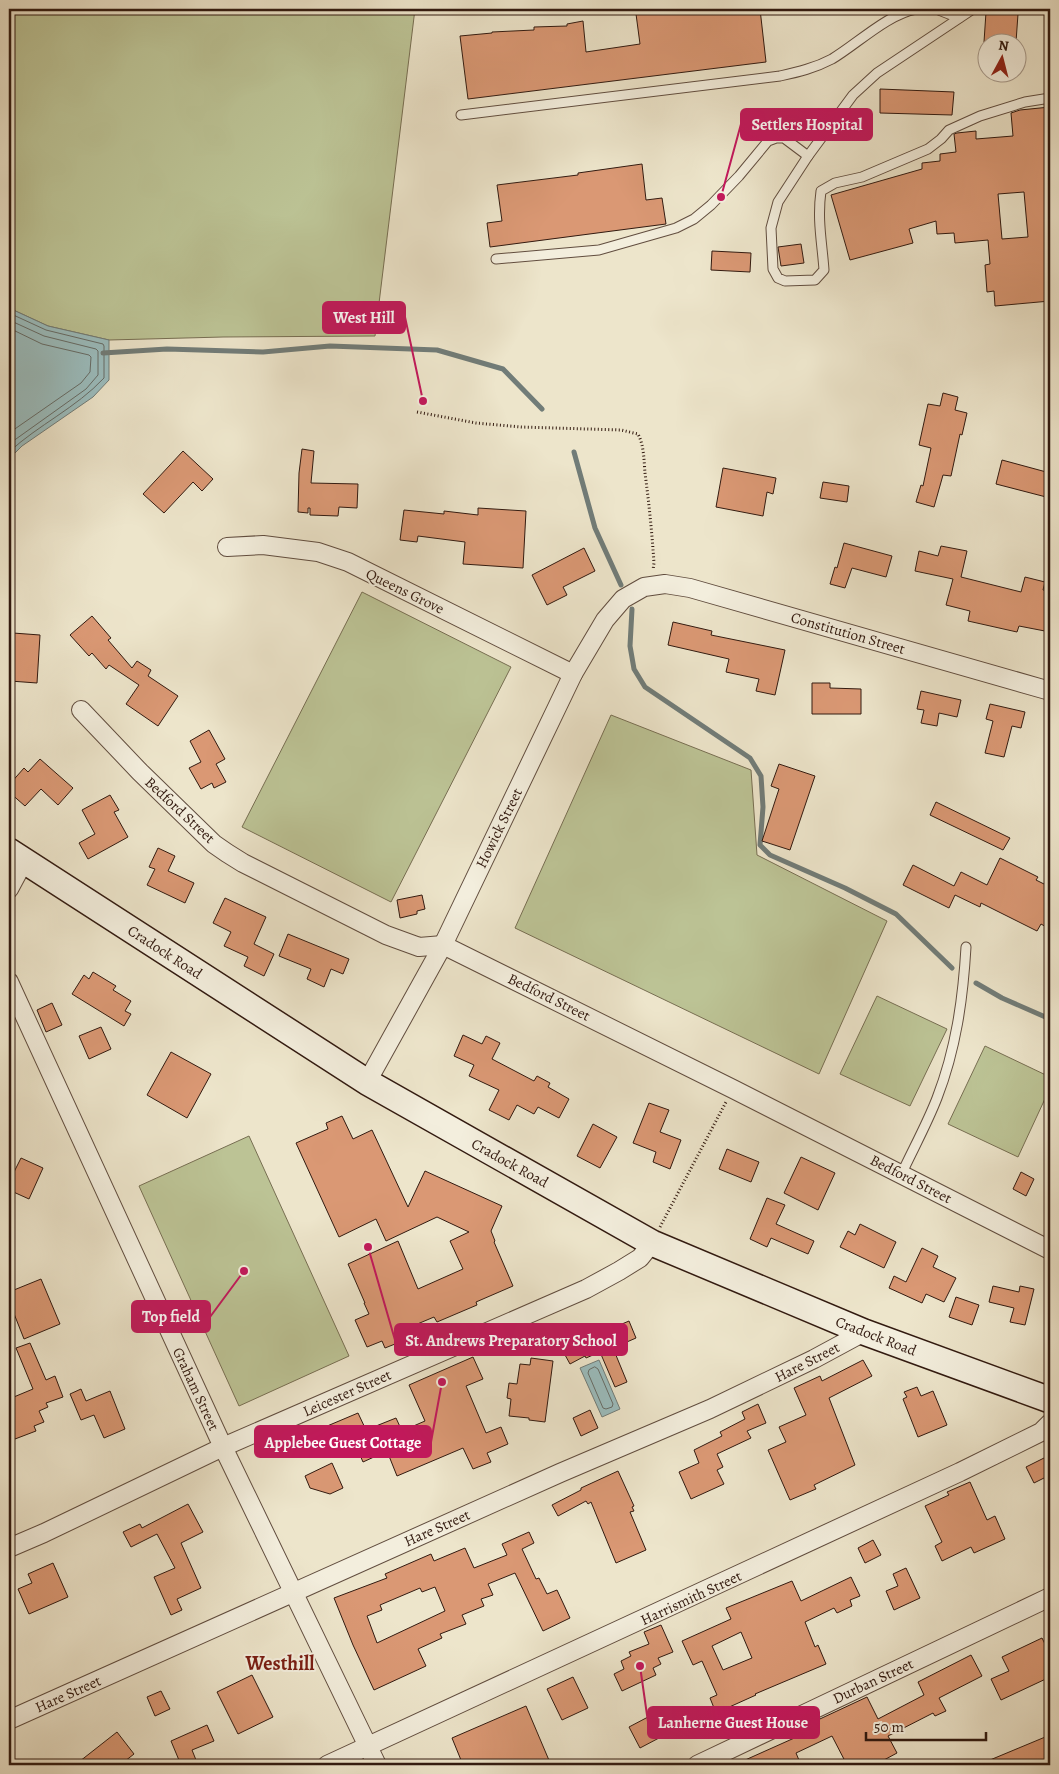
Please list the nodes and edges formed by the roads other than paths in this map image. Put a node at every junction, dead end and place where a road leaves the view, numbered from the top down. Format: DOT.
graph roads {
  1 [pos="916,9"];
  2 [pos="936,9"];
  3 [pos="973,9"];
  4 [pos="959,18"];
  5 [pos="1050,98"];
  6 [pos="461,115"];
  7 [pos="808,156"];
  8 [pos="496,259"];
  9 [pos="227,547"];
  10 [pos="648,586"];
  11 [pos="573,674"];
  12 [pos="1050,691"];
  13 [pos="80,710"];
  14 [pos="16,856"];
  15 [pos="9,889"];
  16 [pos="443,945"];
  17 [pos="966,947"];
  18 [pos="9,982"];
  19 [pos="367,1082"];
  20 [pos="901,1174"];
  21 [pos="652,1243"];
  22 [pos="1050,1250"];
  23 [pos="864,1332"];
  24 [pos="1050,1400"];
  25 [pos="1050,1423"];
  26 [pos="223,1447"];
  27 [pos="9,1548"];
  28 [pos="294,1593"];
  29 [pos="1050,1597"];
  30 [pos="9,1720"];
  31 [pos="368,1746"];
  32 [pos="327,1765"];
  33 [pos="377,1765"];
  34 [pos="697,1765"];
  1 -- 6 [label="lane"];
  2 -- 4 [label="lane"];
  3 -- 4 [label="lane"];
  4 -- 7 [label="lane"];
  5 -- 7 [label="lane"];
  7 -- 8 [label="lane"];
  9 -- 11 [label="street, Queens Grove"];
  10 -- 11 [label="street, Howick Street"];
  10 -- 12 [label="street, Constitution Street"];
  11 -- 16 [label="street, Howick Street"];
  13 -- 16 [label="street, Bedford Street"];
  14 -- 15 [label="street"];
  14 -- 19 [label="main road, Cradock Road"];
  16 -- 19 [label="street, Howick Street"];
  16 -- 20 [label="street, Bedford Street"];
  17 -- 20 [label="lane"];
  18 -- 26 [label="street, Graham Street"];
  19 -- 21 [label="main road, Cradock Road"];
  20 -- 22 [label="street, Bedford Street"];
  21 -- 23 [label="main road, Cradock Road"];
  21 -- 26 [label="street, Leicester Street"];
  23 -- 24 [label="main road, Cradock Road"];
  23 -- 28 [label="street, Hare Street"];
  25 -- 31 [label="street, Harrismith Street"];
  26 -- 27 [label="street, Leicester Street"];
  26 -- 28 [label="street, Graham Street"];
  28 -- 30 [label="street, Hare Street"];
  28 -- 31 [label="street, Graham Street"];
  29 -- 34 [label="street, Durban Street"];
  31 -- 32 [label="street, Harrismith Street"];
  31 -- 33 [label="street, Graham Street"];
}
